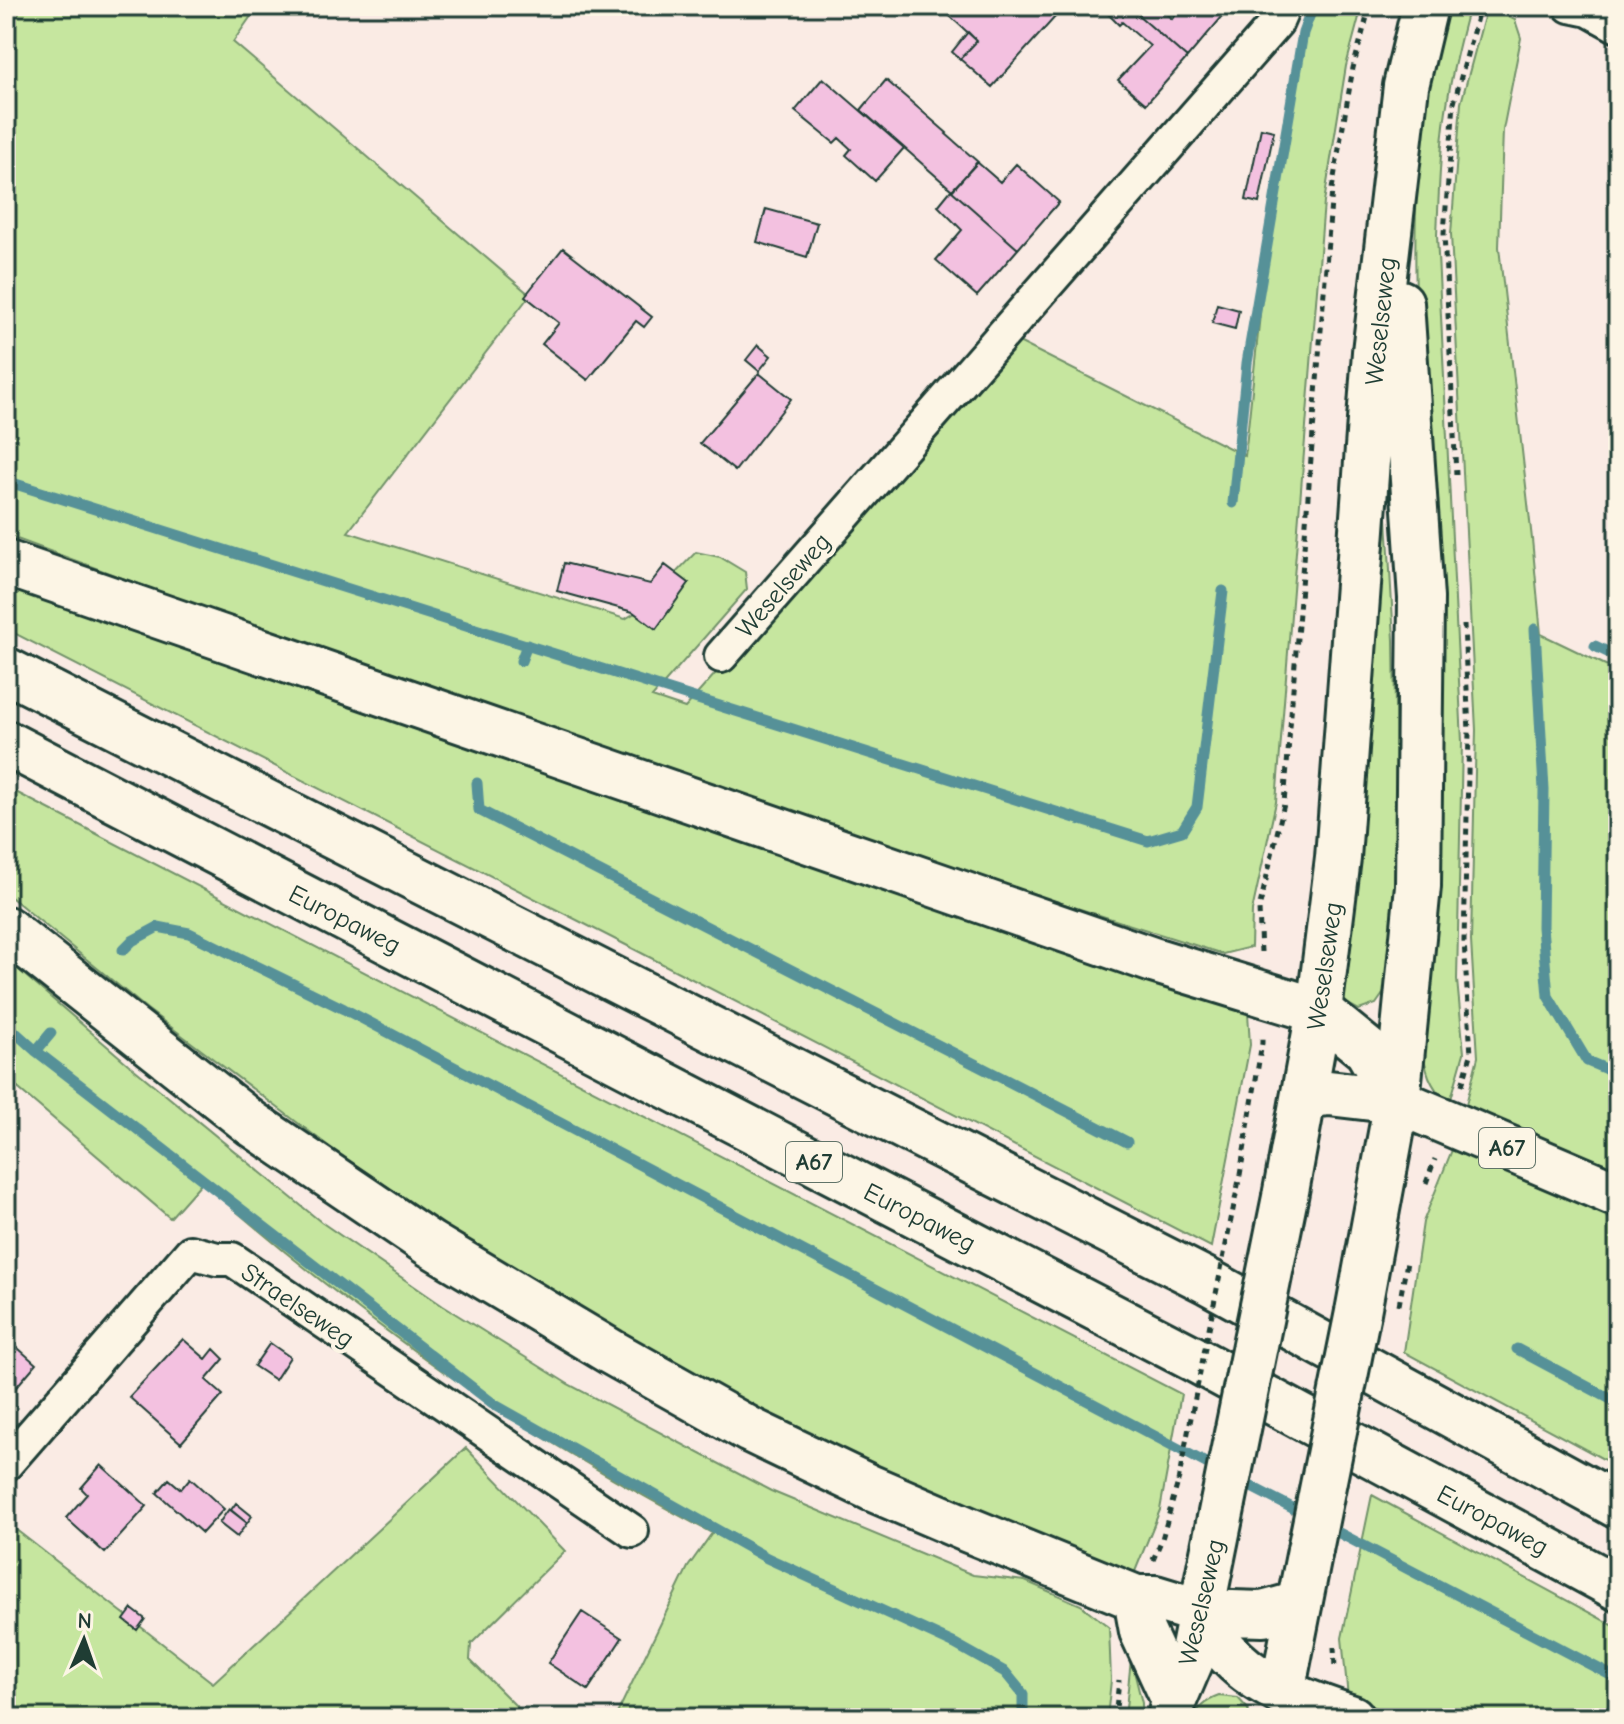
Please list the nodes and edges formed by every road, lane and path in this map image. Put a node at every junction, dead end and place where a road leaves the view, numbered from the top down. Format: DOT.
graph roads {
  1 [pos="1284,6"];
  2 [pos="1370,6"];
  3 [pos="1425,6"];
  4 [pos="1570,6"];
  5 [pos="1618,26"];
  6 [pos="1394,201"];
  7 [pos="6,563"];
  8 [pos="721,656"];
  9 [pos="6,670"];
  10 [pos="6,743"];
  11 [pos="6,929"];
  12 [pos="1262,994"];
  13 [pos="1319,1011"];
  14 [pos="1304,1096"];
  15 [pos="1397,1101"];
  16 [pos="1618,1195"];
  17 [pos="6,1464"];
  18 [pos="1178,1482"];
  19 [pos="1618,1506"];
  20 [pos="632,1531"];
  21 [pos="1618,1588"];
  22 [pos="1136,1598"];
  23 [pos="1299,1604"];
  24 [pos="1201,1612"];
  25 [pos="1334,1639"];
  26 [pos="1279,1705"];
  27 [pos="1172,1709"];
  28 [pos="1344,1715"];
  1 -- 8 [label="street, Weselseweg"];
  2 -- 12 [label="path, Weselseweg"];
  3 -- 6 [label="main road, Weselseweg"];
  4 -- 5 [label="street"];
  6 -- 13 [label="main road, Weselseweg"];
  6 -- 15 [label="main road, Weselseweg"];
  7 -- 12 [label="main road"];
  9 -- 19 [label="main road"];
  10 -- 21 [label="main road, Europaweg / A67"];
  11 -- 22 [label="main road"];
  12 -- 13 [label="main road"];
  12 -- 18 [label="path, Weselseweg, bridge"];
  13 -- 14 [label="main road, Weselseweg"];
  13 -- 15 [label="main road"];
  14 -- 15 [label="main road, A67"];
  14 -- 24 [label="main road, Weselseweg, bridge"];
  15 -- 16 [label="main road, A67"];
  15 -- 23 [label="main road, Weselseweg, bridge"];
  17 -- 20 [label="street, Straelseweg"];
  22 -- 24 [label="main road"];
  22 -- 27 [label="main road"];
  23 -- 24 [label="main road"];
  23 -- 26 [label="main road, Weselseweg"];
  24 -- 26 [label="main road"];
  24 -- 27 [label="main road, Weselseweg"];
  25 -- 28 [label="path"];
  26 -- 28 [label="main road"];
}
